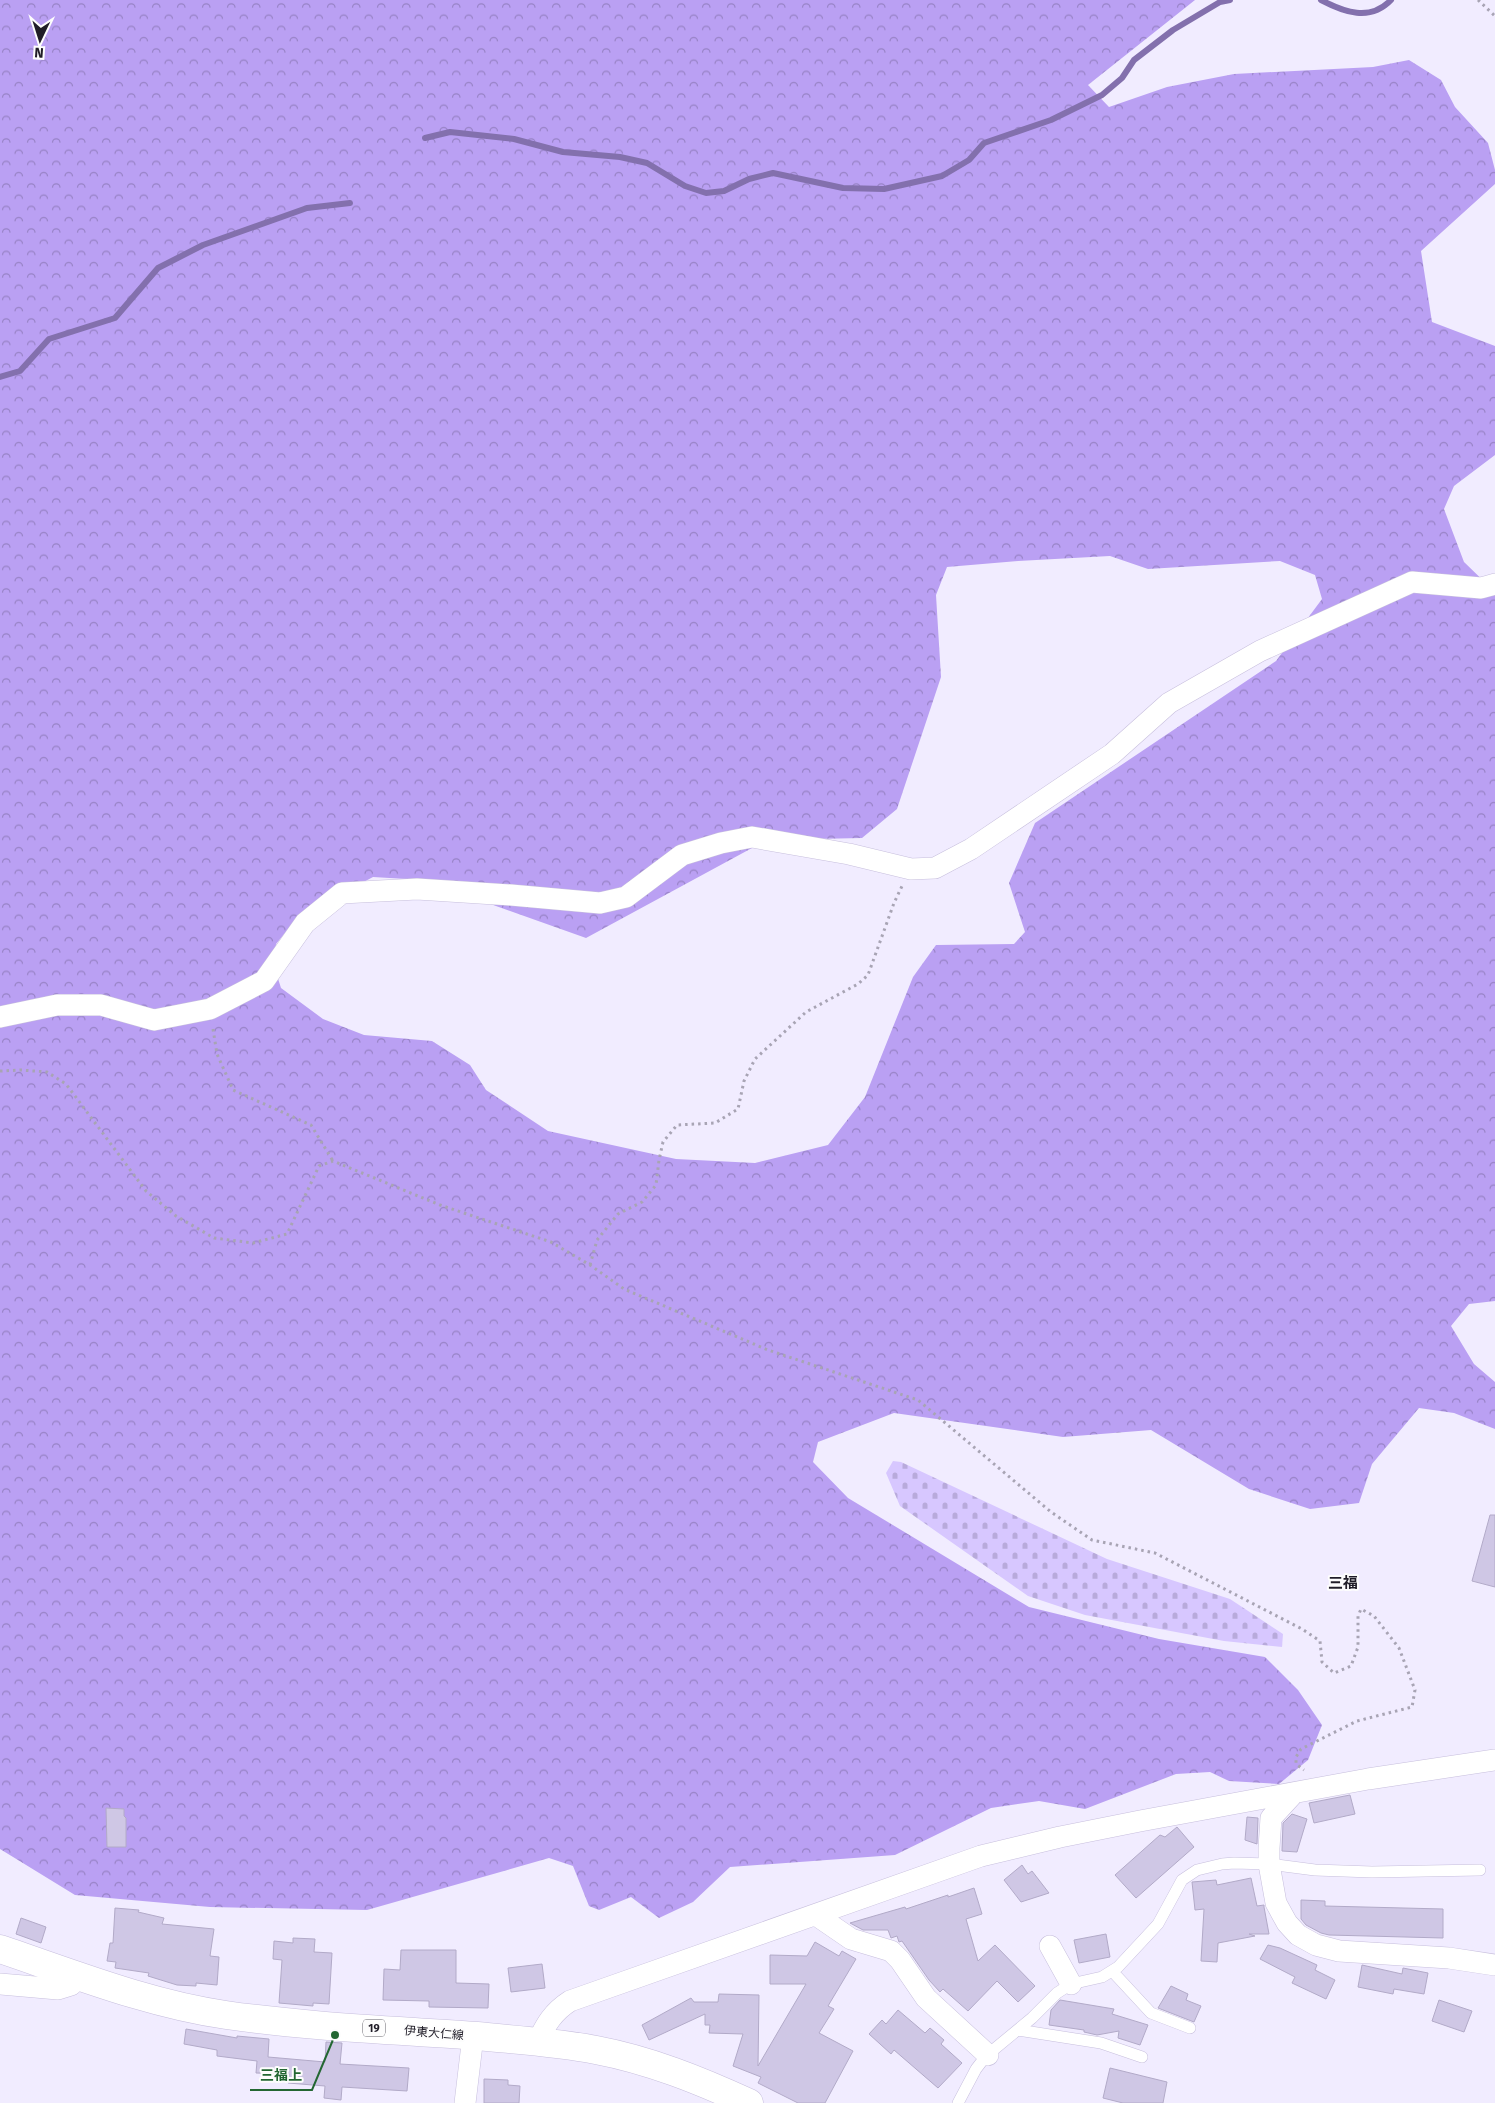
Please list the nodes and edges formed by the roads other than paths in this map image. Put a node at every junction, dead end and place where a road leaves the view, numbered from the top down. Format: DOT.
graph roads {
  1 [pos="1495,584"];
  2 [pos="0,1018"];
  3 [pos="1495,1760"];
  4 [pos="1294,1792"];
  5 [pos="1269,1864"];
  6 [pos="1480,1870"];
  7 [pos="816,1915"];
  8 [pos="1050,1946"];
  9 [pos="0,1949"];
  10 [pos="1495,1965"];
  11 [pos="1112,1972"];
  12 [pos="80,1976"];
  13 [pos="0,1984"];
  14 [pos="1071,1984"];
  15 [pos="1190,2028"];
  16 [pos="1018,2030"];
  17 [pos="474,2036"];
  18 [pos="538,2041"];
  19 [pos="988,2055"];
  20 [pos="1142,2057"];
  21 [pos="465,2103"];
  22 [pos="749,2103"];
  23 [pos="958,2103"];
  1 -- 2 [label="street"];
  3 -- 4 [label="street"];
  4 -- 5 [label="street"];
  4 -- 7 [label="street"];
  5 -- 6 [label="lane"];
  5 -- 10 [label="street"];
  5 -- 11 [label="lane"];
  7 -- 18 [label="street"];
  7 -- 19 [label="street"];
  8 -- 14 [label="street"];
  9 -- 12 [label="main road, 伊東大仁線 / 19"];
  11 -- 14 [label="lane"];
  11 -- 15 [label="lane"];
  12 -- 13 [label="street"];
  12 -- 17 [label="main road, 伊東大仁線 / 19"];
  14 -- 16 [label="lane"];
  16 -- 19 [label="lane"];
  16 -- 20 [label="lane"];
  17 -- 18 [label="main road, 伊東大仁線 / 19"];
  17 -- 21 [label="street"];
  18 -- 22 [label="main road, 伊東大仁線 / 19"];
  19 -- 23 [label="lane"];
}
